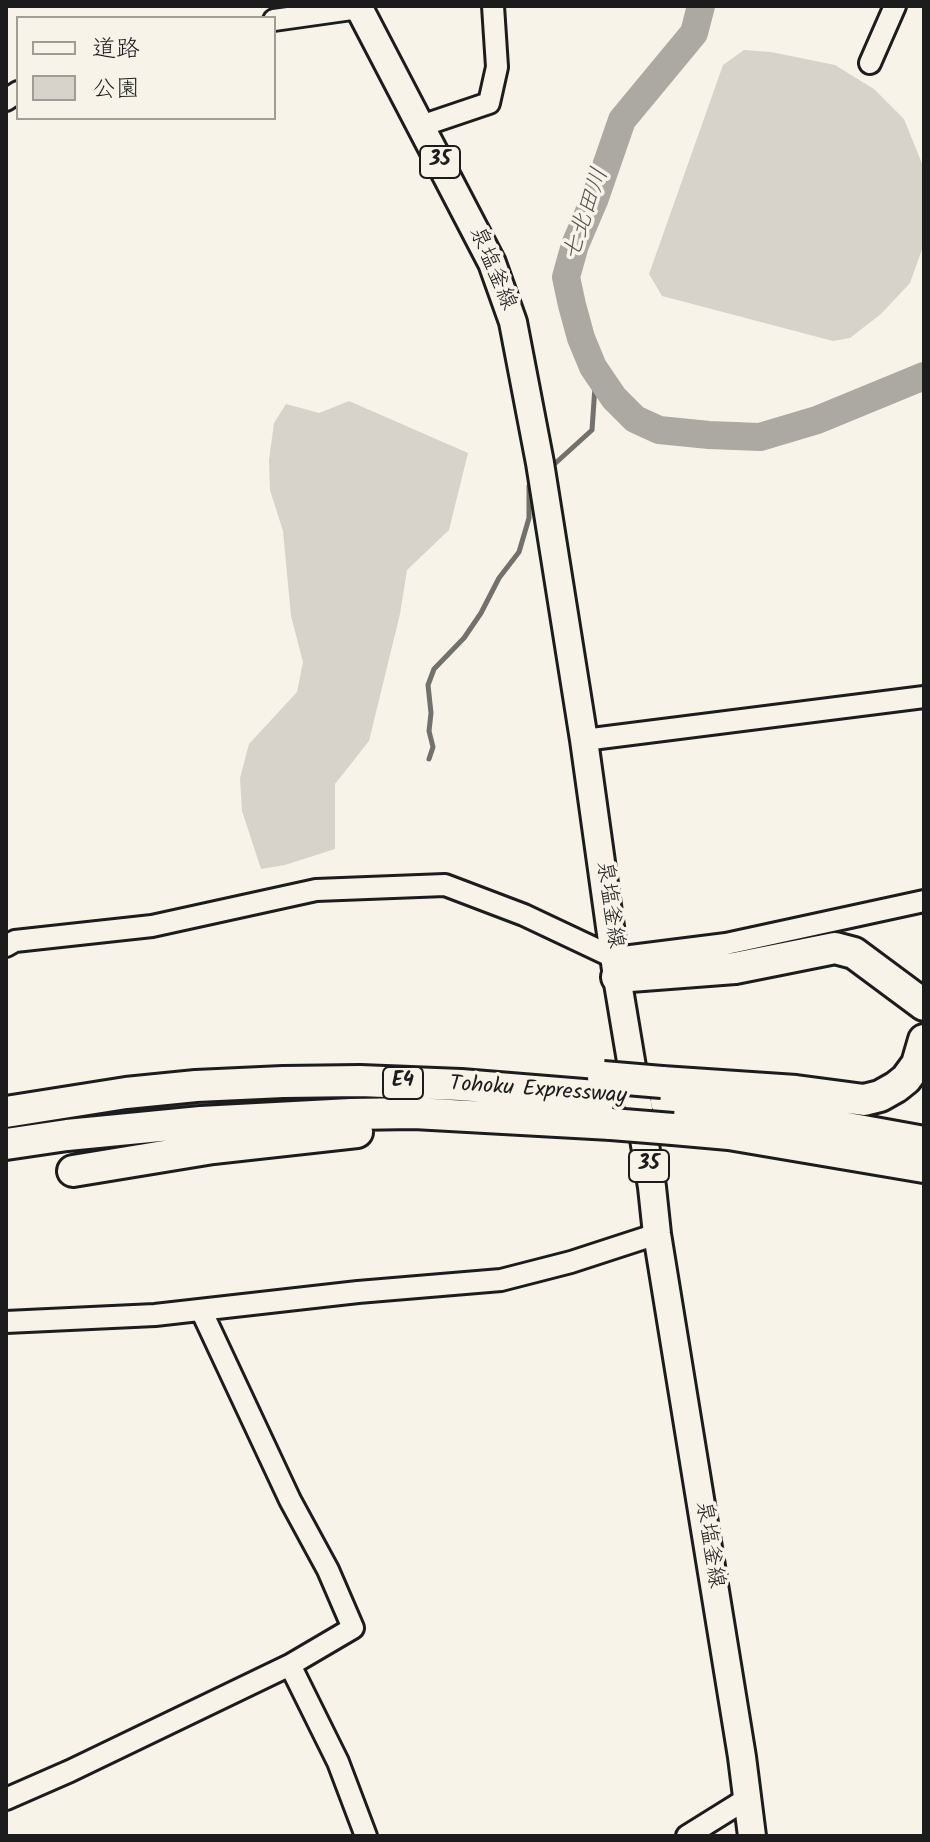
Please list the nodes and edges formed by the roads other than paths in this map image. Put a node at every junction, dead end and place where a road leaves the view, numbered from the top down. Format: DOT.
graph roads {
  1 [pos="493,6"];
  2 [pos="895,6"];
  3 [pos="359,7"];
  4 [pos="276,20"];
  5 [pos="870,63"];
  6 [pos="421,126"];
  7 [pos="924,697"];
  8 [pos="584,740"];
  9 [pos="924,901"];
  10 [pos="6,946"];
  11 [pos="616,967"];
  12 [pos="922,1023"];
  13 [pos="608,1099"];
  14 [pos="667,1104"];
  15 [pos="6,1112"];
  16 [pos="538,1119"];
  17 [pos="924,1142"];
  18 [pos="6,1144"];
  19 [pos="924,1167"];
  20 [pos="73,1171"];
  21 [pos="657,1234"];
  22 [pos="201,1310"];
  23 [pos="6,1322"];
  24 [pos="290,1665"];
  25 [pos="748,1798"];
  26 [pos="6,1799"];
  27 [pos="366,1836"];
  28 [pos="687,1836"];
  29 [pos="752,1836"];
  1 -- 6 [label="street"];
  2 -- 5 [label="street"];
  3 -- 4 [label="street"];
  3 -- 6 [label="main road, 泉塩釜線 / 35"];
  6 -- 8 [label="main road, 泉塩釜線 / 35"];
  7 -- 8 [label="street"];
  8 -- 11 [label="main road, 泉塩釜線 / 35"];
  9 -- 11 [label="street"];
  10 -- 11 [label="street"];
  11 -- 12 [label="highway"];
  11 -- 21 [label="main road, 泉塩釜線 / 35"];
  12 -- 14 [label="highway"];
  13 -- 14 [label="highway, Tohoku Expressway / E4, bridge"];
  13 -- 14 [label="highway, bridge"];
  13 -- 15 [label="highway, Tohoku Expressway / E4"];
  13 -- 16 [label="highway, Tohoku Expressway / E4"];
  14 -- 17 [label="highway, Tohoku Expressway / E4"];
  14 -- 19 [label="highway, Tohoku Expressway / E4"];
  16 -- 18 [label="highway, Tohoku Expressway / E4"];
  16 -- 20 [label="highway"];
  21 -- 22 [label="street"];
  21 -- 25 [label="main road, 泉塩釜線 / 35"];
  22 -- 23 [label="street"];
  22 -- 24 [label="street"];
  24 -- 26 [label="street"];
  24 -- 27 [label="street"];
  25 -- 28 [label="street"];
  25 -- 29 [label="main road, 泉塩釜線 / 35"];
}
